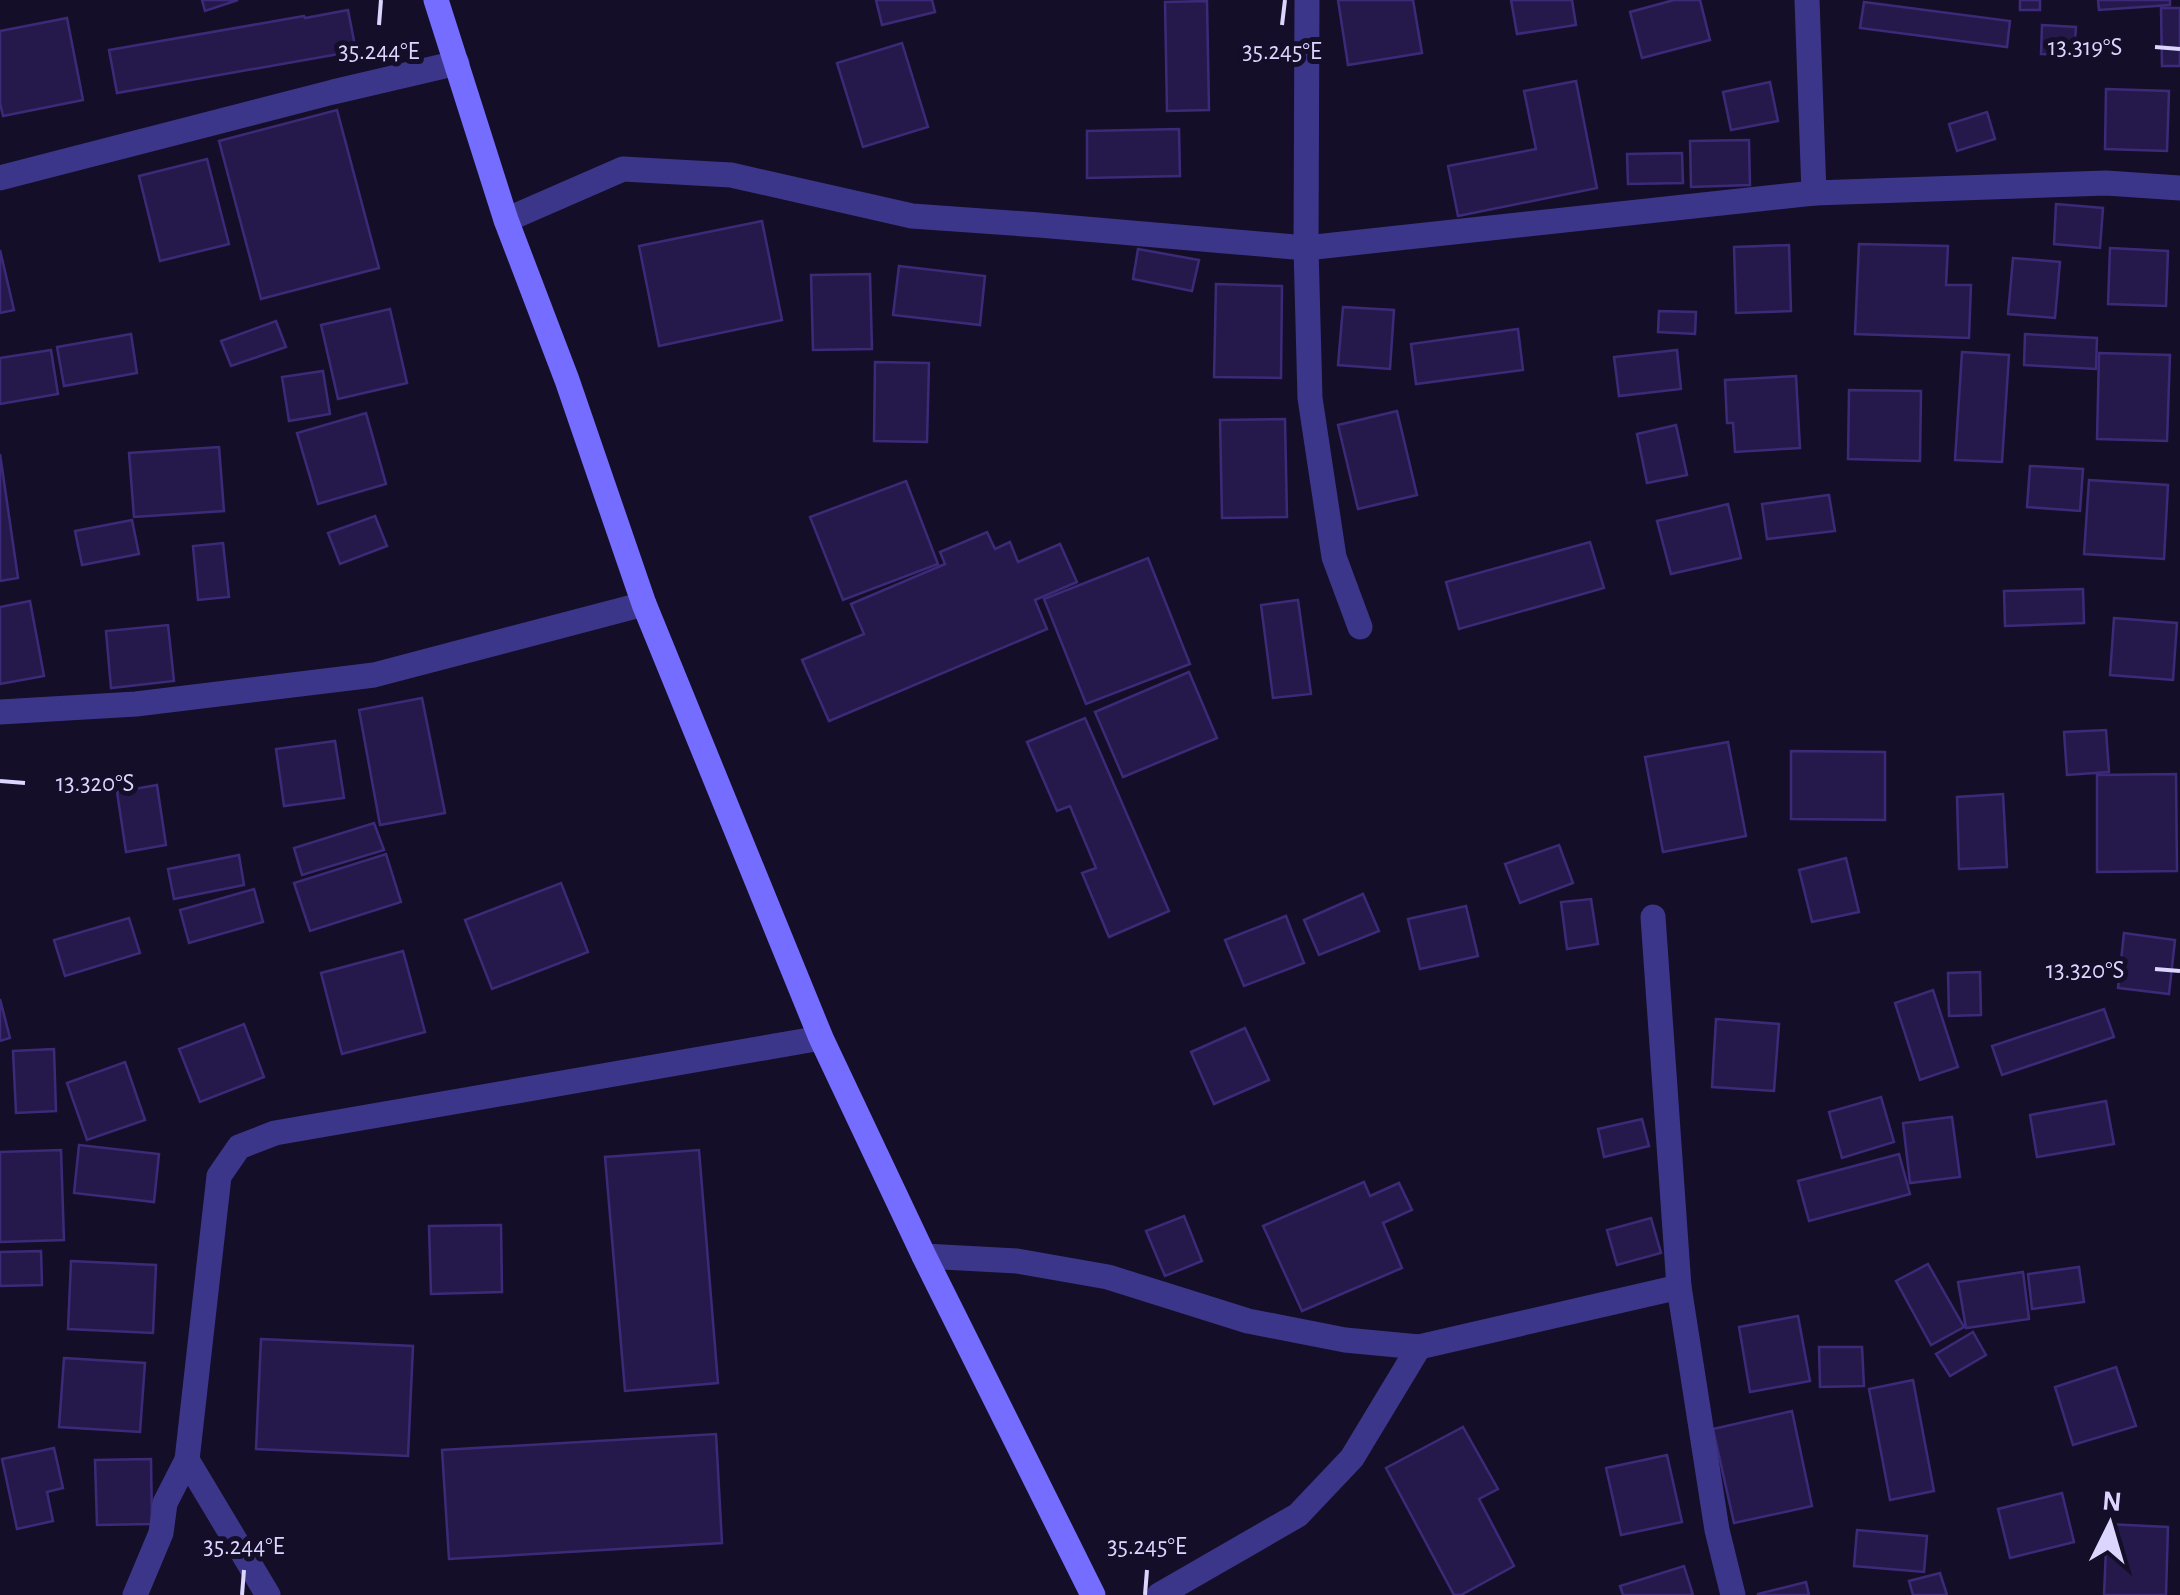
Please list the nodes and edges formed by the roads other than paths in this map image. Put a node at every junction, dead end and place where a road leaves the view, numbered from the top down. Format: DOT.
graph roads {
  1 [pos="436,0"];
  2 [pos="1306,0"];
  3 [pos="1806,0"];
  4 [pos="457,63"];
  5 [pos="0,178"];
  6 [pos="2180,188"];
  7 [pos="1814,193"];
  8 [pos="506,220"];
  9 [pos="1306,248"];
  10 [pos="644,604"];
  11 [pos="1360,628"];
  12 [pos="0,712"];
  13 [pos="1652,917"];
  14 [pos="821,1038"];
  15 [pos="924,1256"];
  16 [pos="1679,1287"];
  17 [pos="1419,1346"];
  18 [pos="187,1460"];
  19 [pos="135,1595"];
  20 [pos="268,1595"];
  21 [pos="1093,1595"];
  22 [pos="1160,1595"];
  23 [pos="1733,1595"];
  1 -- 4 [label="main road"];
  2 -- 9 [label="street"];
  3 -- 7 [label="street"];
  4 -- 5 [label="street"];
  4 -- 8 [label="main road"];
  6 -- 7 [label="street"];
  7 -- 9 [label="street"];
  8 -- 9 [label="street"];
  8 -- 10 [label="main road"];
  9 -- 11 [label="street"];
  10 -- 12 [label="street"];
  10 -- 14 [label="main road"];
  13 -- 16 [label="street"];
  14 -- 15 [label="main road"];
  14 -- 18 [label="street"];
  15 -- 17 [label="street"];
  15 -- 21 [label="main road"];
  16 -- 17 [label="street"];
  16 -- 23 [label="street"];
  17 -- 22 [label="street"];
  18 -- 19 [label="street"];
  18 -- 20 [label="street"];
}
